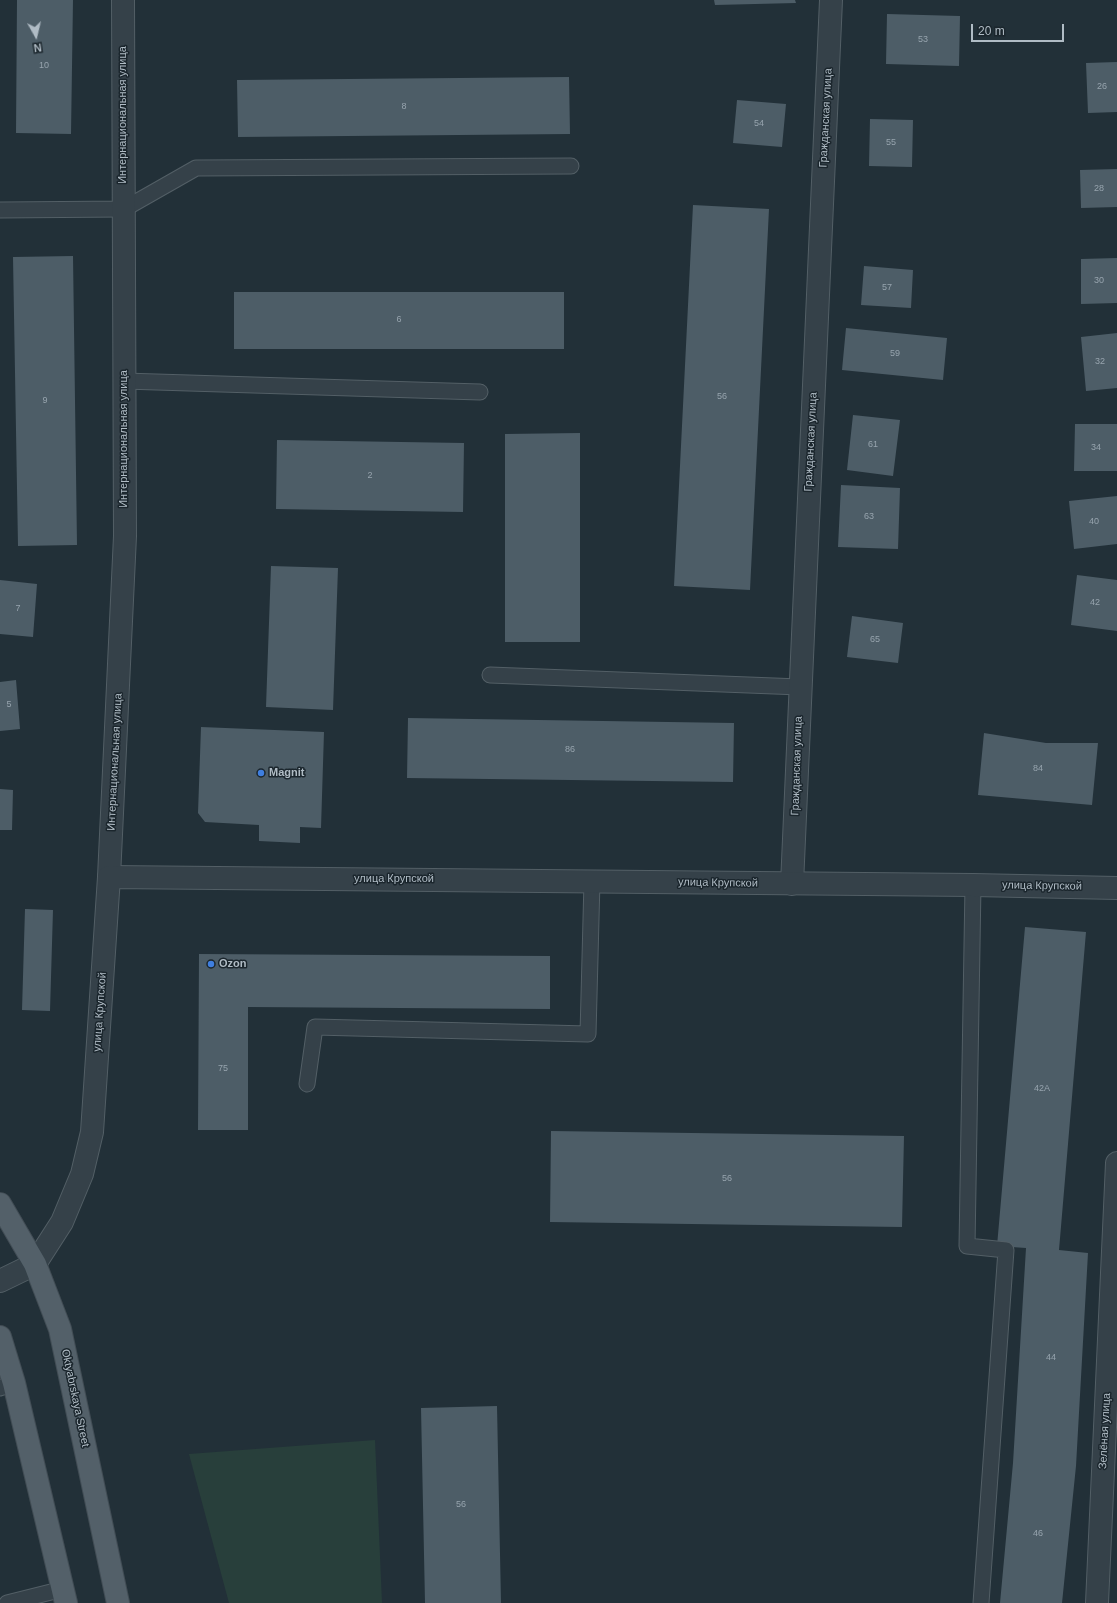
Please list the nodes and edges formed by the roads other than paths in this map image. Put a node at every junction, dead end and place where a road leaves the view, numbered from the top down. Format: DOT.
graph roads {
  1 [pos="123,0"];
  2 [pos="831,0"];
  3 [pos="571,166"];
  4 [pos="124,209"];
  5 [pos="0,210"];
  6 [pos="124,381"];
  7 [pos="480,392"];
  8 [pos="490,675"];
  9 [pos="800,687"];
  10 [pos="109,877"];
  11 [pos="592,881"];
  12 [pos="792,884"];
  13 [pos="973,885"];
  14 [pos="1117,888"];
  15 [pos="307,1084"];
  16 [pos="1117,1163"];
  17 [pos="0,1204"];
  18 [pos="35,1264"];
  19 [pos="0,1281"];
  20 [pos="0,1337"];
  21 [pos="7,1385"];
  22 [pos="65,1596"];
  23 [pos="7,1603"];
  24 [pos="118,1603"];
  25 [pos="981,1603"];
  26 [pos="1097,1603"];
  1 -- 4 [label="street, Интернациональная улица"];
  2 -- 9 [label="street, Гражданская улица"];
  3 -- 4 [label="lane"];
  4 -- 5 [label="lane"];
  4 -- 6 [label="street, Интернациональная улица"];
  6 -- 7 [label="lane"];
  6 -- 10 [label="street, Интернациональная улица"];
  8 -- 9 [label="lane"];
  9 -- 12 [label="street, Гражданская улица"];
  10 -- 11 [label="street, улица Крупской"];
  10 -- 18 [label="street, улица Крупской"];
  11 -- 12 [label="street, улица Крупской"];
  11 -- 15 [label="lane"];
  12 -- 13 [label="street, улица Крупской"];
  13 -- 14 [label="street, улица Крупской"];
  13 -- 25 [label="lane"];
  16 -- 26 [label="street, Зелёная улица"];
  17 -- 18 [label="main road, Oktyabrskaya Street"];
  18 -- 19 [label="street"];
  18 -- 24 [label="main road, Oktyabrskaya Street"];
  20 -- 21 [label="main road"];
  21 -- 22 [label="main road"];
  22 -- 23 [label="lane"];
}
